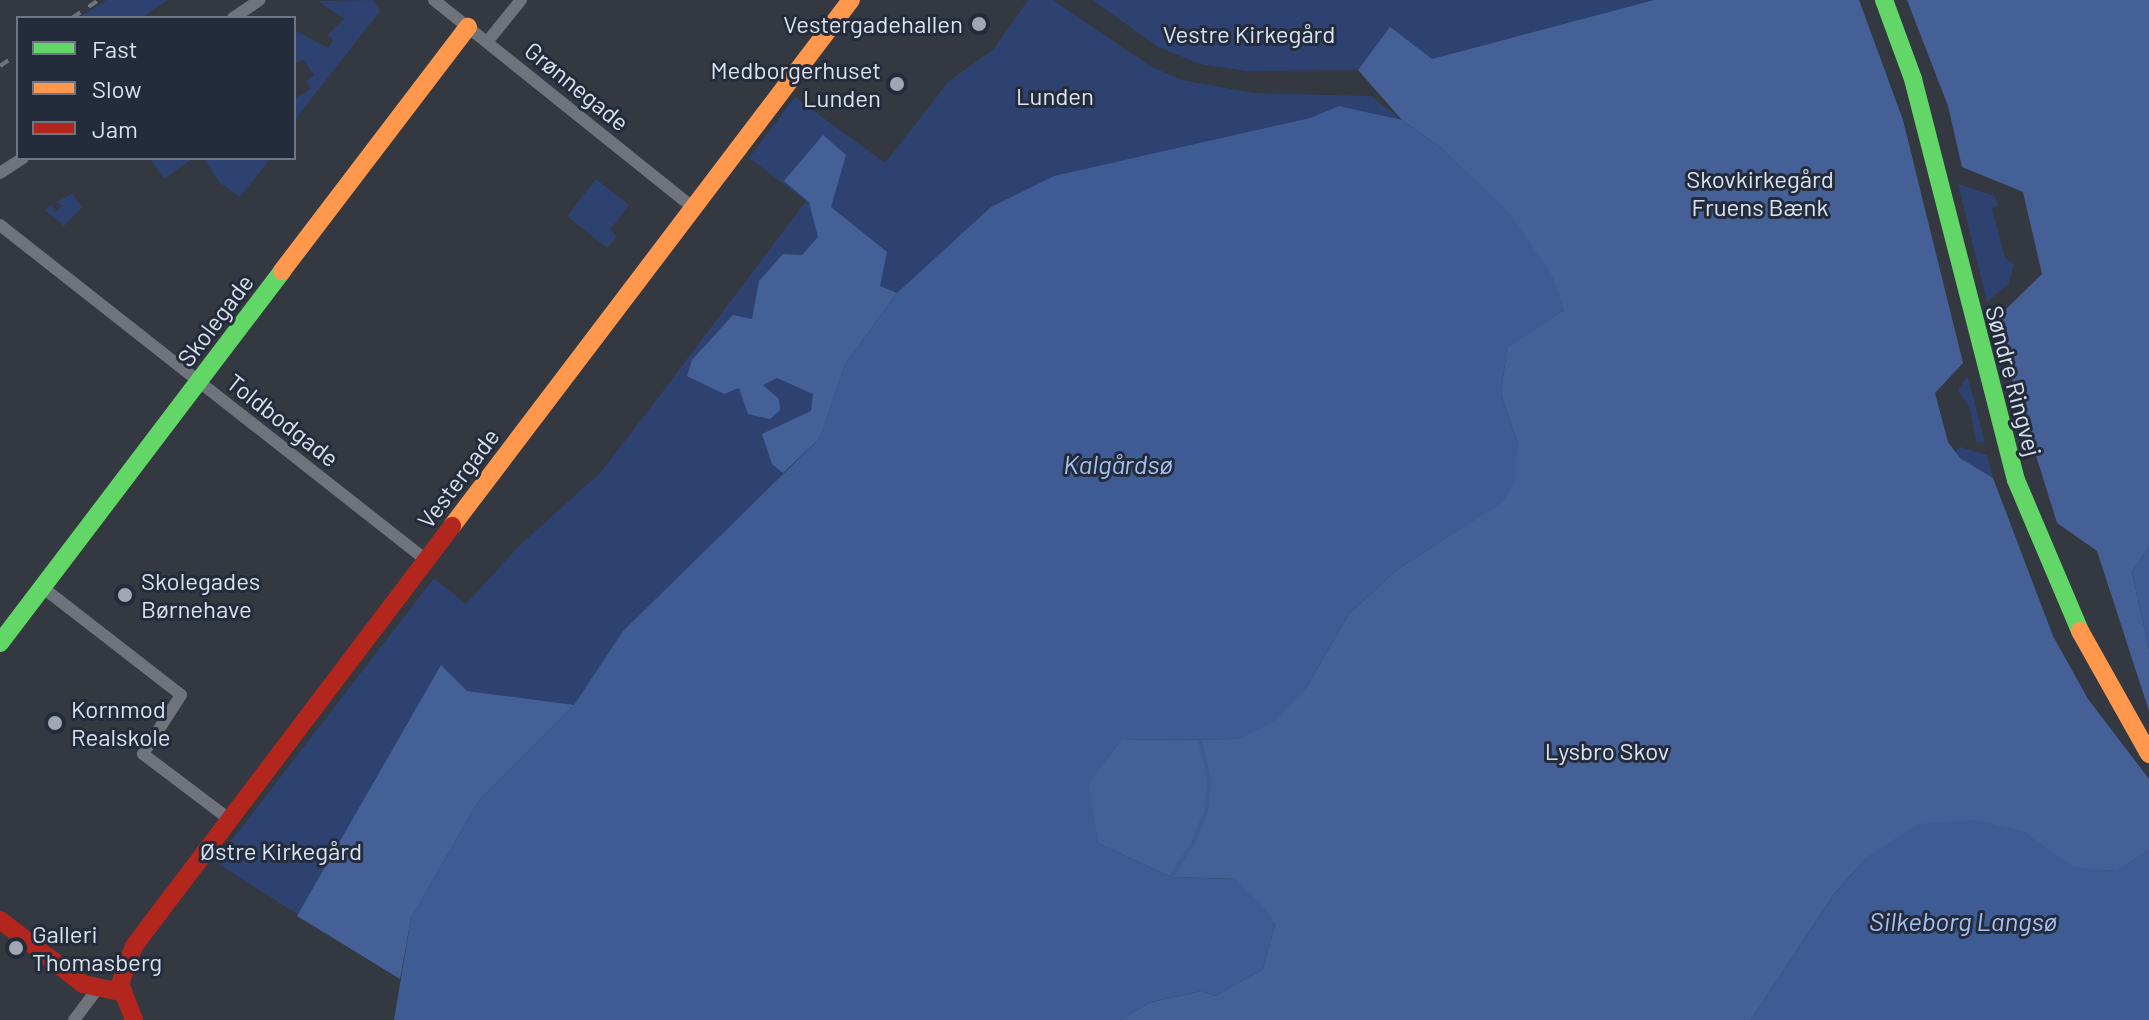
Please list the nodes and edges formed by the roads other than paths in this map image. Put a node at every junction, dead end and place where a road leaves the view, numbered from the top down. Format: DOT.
graph roads {
  1 [pos="260,0"];
  2 [pos="434,0"];
  3 [pos="521,0"];
  4 [pos="851,0"];
  5 [pos="1884,0"];
  6 [pos="236,16"];
  7 [pos="468,27"];
  8 [pos="487,42"];
  9 [pos="20,160"];
  10 [pos="0,173"];
  11 [pos="692,207"];
  12 [pos="0,225"];
  13 [pos="198,382"];
  14 [pos="426,560"];
  15 [pos="42,587"];
  16 [pos="0,643"];
  17 [pos="2149,754"];
  18 [pos="229,819"];
  19 [pos="0,920"];
  20 [pos="97,990"];
  21 [pos="121,992"];
  22 [pos="74,1020"];
  23 [pos="134,1020"];
  1 -- 6 [label="street"];
  2 -- 7 [label="street, Grønnegade"];
  3 -- 8 [label="street"];
  4 -- 11 [label="street, Vestergade"];
  5 -- 17 [label="street, Søndre Ringvej"];
  7 -- 8 [label="street, Grønnegade"];
  7 -- 13 [label="street, Skolegade"];
  8 -- 11 [label="street, Grønnegade"];
  9 -- 10 [label="street"];
  11 -- 14 [label="street, Vestergade"];
  12 -- 13 [label="street, Toldbodgade"];
  13 -- 14 [label="street, Toldbodgade"];
  13 -- 15 [label="street, Skolegade"];
  14 -- 18 [label="street, Vestergade"];
  15 -- 16 [label="street, Skolegade"];
  15 -- 18 [label="street"];
  18 -- 21 [label="street, Vestergade"];
  19 -- 20 [label="street"];
  20 -- 21 [label="street"];
  20 -- 22 [label="street"];
  21 -- 23 [label="street"];
}
